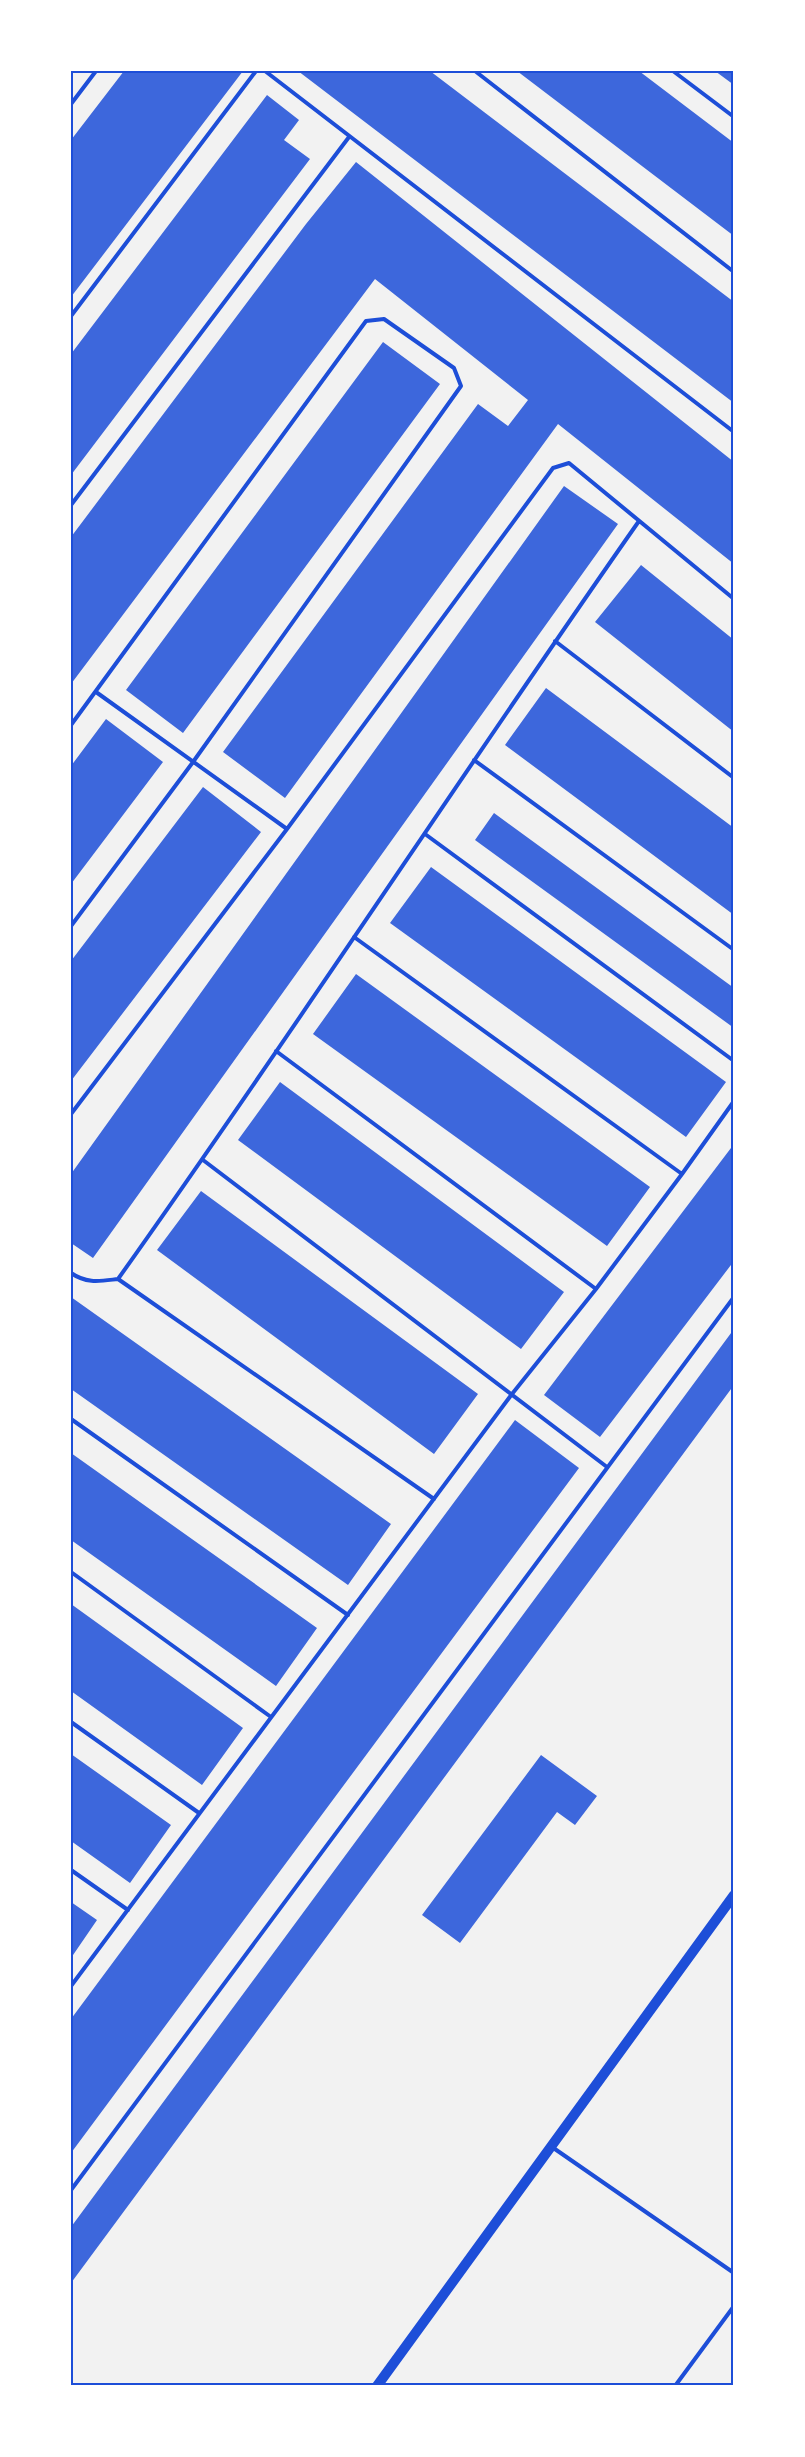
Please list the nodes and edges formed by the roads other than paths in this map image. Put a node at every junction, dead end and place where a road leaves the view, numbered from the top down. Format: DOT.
graph roads {
  1 [pos="96,71"];
  2 [pos="256,71"];
  3 [pos="265,71"];
  4 [pos="475,71"];
  5 [pos="673,71"];
  6 [pos="71,104"];
  7 [pos="734,117"];
  8 [pos="349,137"];
  9 [pos="734,272"];
  10 [pos="71,316"];
  11 [pos="734,432"];
  12 [pos="71,505"];
  13 [pos="640,521"];
  14 [pos="734,599"];
  15 [pos="556,641"];
  16 [pos="96,692"];
  17 [pos="71,725"];
  18 [pos="474,760"];
  19 [pos="193,762"];
  20 [pos="734,778"];
  21 [pos="287,829"];
  22 [pos="425,834"];
  23 [pos="71,926"];
  24 [pos="354,937"];
  25 [pos="734,950"];
  26 [pos="276,1051"];
  27 [pos="734,1061"];
  28 [pos="734,1101"];
  29 [pos="71,1114"];
  30 [pos="203,1160"];
  31 [pos="682,1174"];
  32 [pos="71,1273"];
  33 [pos="118,1279"];
  34 [pos="596,1289"];
  35 [pos="734,1297"];
  36 [pos="512,1394"];
  37 [pos="71,1420"];
  38 [pos="607,1467"];
  39 [pos="434,1499"];
  40 [pos="71,1572"];
  41 [pos="348,1615"];
  42 [pos="271,1717"];
  43 [pos="71,1722"];
  44 [pos="199,1813"];
  45 [pos="71,1870"];
  46 [pos="734,1895"];
  47 [pos="128,1910"];
  48 [pos="71,1986"];
  49 [pos="550,2146"];
  50 [pos="71,2190"];
  51 [pos="734,2273"];
  52 [pos="734,2306"];
  53 [pos="377,2386"];
  54 [pos="675,2386"];
  1 -- 6 [label="lane"];
  2 -- 10 [label="lane"];
  3 -- 8 [label="lane"];
  4 -- 9 [label="lane"];
  5 -- 7 [label="lane"];
  8 -- 11 [label="lane"];
  8 -- 12 [label="lane"];
  13 -- 14 [label="lane"];
  13 -- 15 [label="lane"];
  13 -- 21 [label="lane"];
  15 -- 18 [label="lane"];
  15 -- 20 [label="lane"];
  16 -- 17 [label="lane"];
  16 -- 19 [label="lane"];
  16 -- 19 [label="lane"];
  18 -- 22 [label="lane"];
  18 -- 25 [label="lane"];
  19 -- 21 [label="lane"];
  19 -- 23 [label="lane"];
  21 -- 29 [label="lane"];
  22 -- 24 [label="lane"];
  22 -- 27 [label="lane"];
  24 -- 26 [label="lane"];
  24 -- 31 [label="lane"];
  26 -- 30 [label="lane"];
  26 -- 34 [label="lane"];
  28 -- 31 [label="lane"];
  30 -- 33 [label="lane"];
  30 -- 36 [label="lane"];
  31 -- 34 [label="lane"];
  32 -- 33 [label="lane"];
  33 -- 39 [label="lane"];
  34 -- 36 [label="lane"];
  35 -- 38 [label="lane"];
  36 -- 38 [label="lane"];
  36 -- 39 [label="lane"];
  37 -- 41 [label="lane"];
  38 -- 50 [label="lane"];
  39 -- 41 [label="lane"];
  40 -- 42 [label="lane"];
  41 -- 42 [label="lane"];
  42 -- 44 [label="lane"];
  43 -- 44 [label="lane"];
  44 -- 47 [label="lane"];
  45 -- 47 [label="lane"];
  46 -- 49 [label="main road"];
  47 -- 48 [label="lane"];
  49 -- 51 [label="lane"];
  49 -- 53 [label="main road"];
  52 -- 54 [label="lane"];
}
